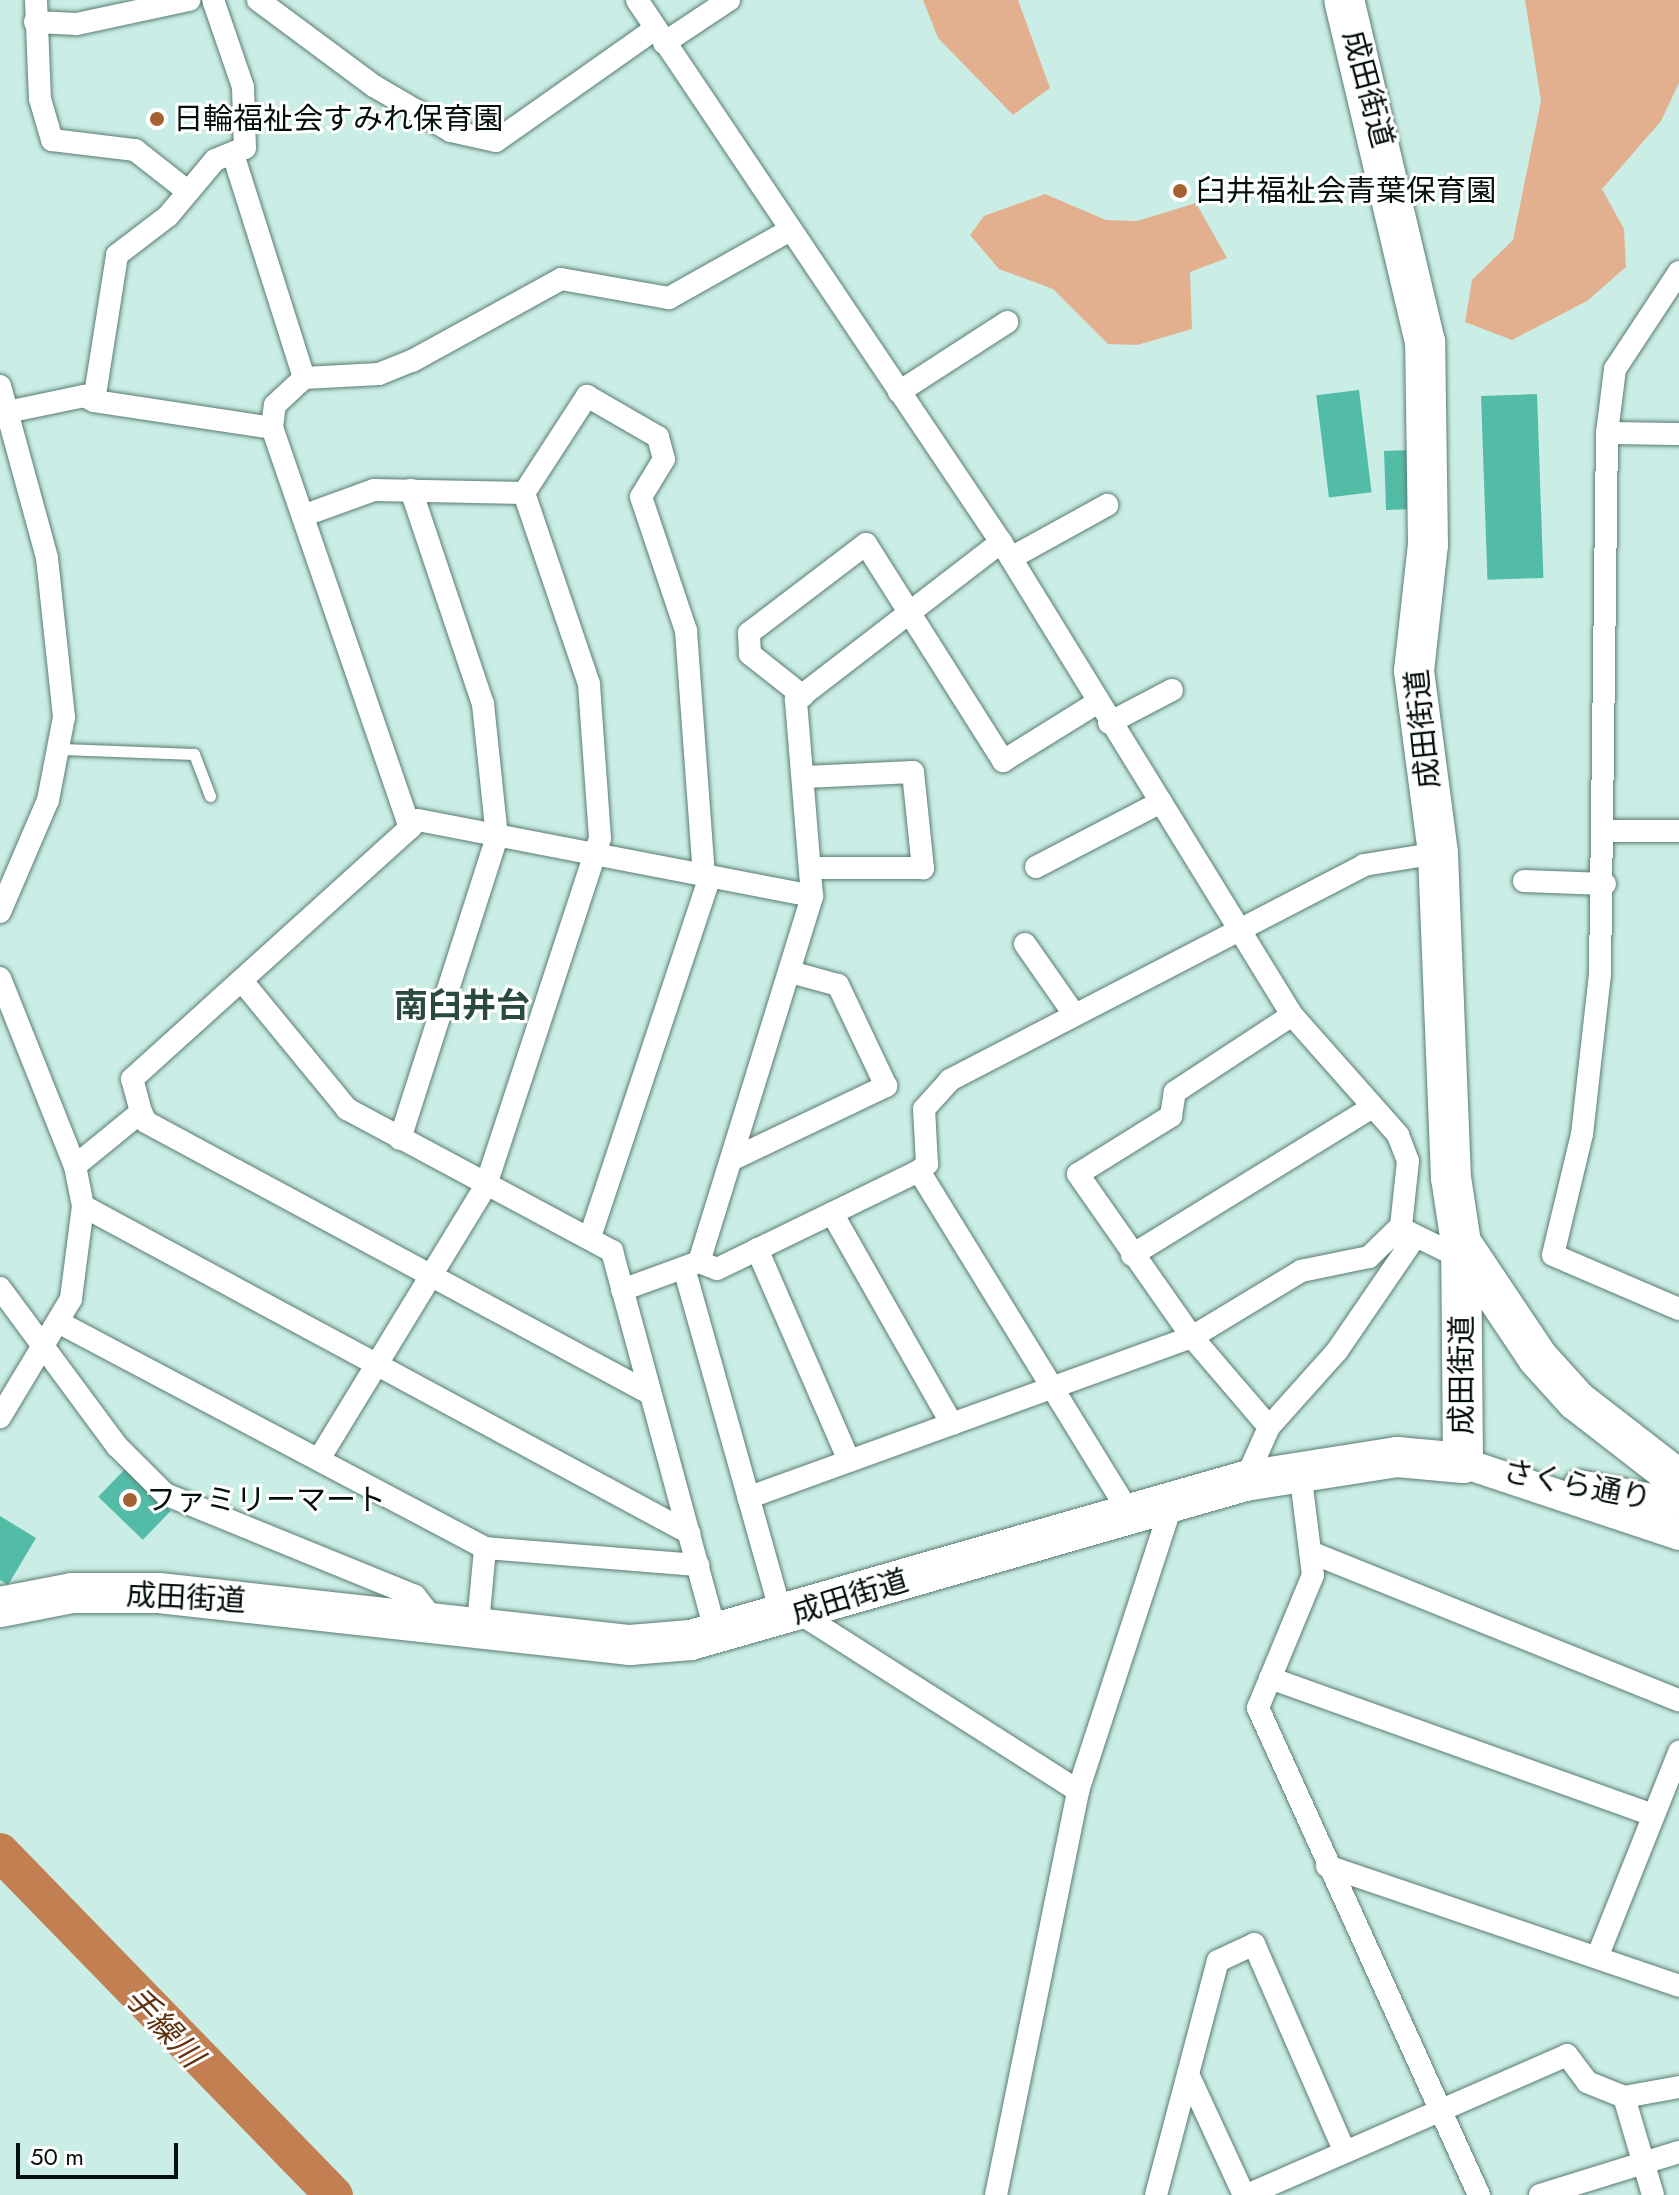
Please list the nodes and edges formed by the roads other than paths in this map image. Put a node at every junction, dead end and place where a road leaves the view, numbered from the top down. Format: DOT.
graph roads {
  1 [pos="189,0"];
  2 [pos="213,0"];
  3 [pos="258,0"];
  4 [pos="637,0"];
  5 [pos="729,0"];
  6 [pos="1344,0"];
  7 [pos="35,11"];
  8 [pos="660,36"];
  9 [pos="233,154"];
  10 [pos="186,190"];
  11 [pos="790,230"];
  12 [pos="1679,272"];
  13 [pos="1007,322"];
  14 [pos="304,378"];
  15 [pos="0,386"];
  16 [pos="899,392"];
  17 [pos="94,401"];
  18 [pos="12,411"];
  19 [pos="272,428"];
  20 [pos="1607,433"];
  21 [pos="1679,434"];
  22 [pos="411,490"];
  23 [pos="524,493"];
  24 [pos="1107,505"];
  25 [pos="305,515"];
  26 [pos="1006,550"];
  27 [pos="910,614"];
  28 [pos="1172,690"];
  29 [pos="803,696"];
  30 [pos="1095,704"];
  31 [pos="1109,723"];
  32 [pos="62,749"];
  33 [pos="805,777"];
  34 [pos="210,796"];
  35 [pos="1161,802"];
  36 [pos="410,828"];
  37 [pos="1606,831"];
  38 [pos="1679,831"];
  39 [pos="497,837"];
  40 [pos="1438,853"];
  41 [pos="595,857"];
  42 [pos="1036,867"];
  43 [pos="810,868"];
  44 [pos="707,875"];
  45 [pos="1524,881"];
  46 [pos="1605,884"];
  47 [pos="812,896"];
  48 [pos="0,912"];
  49 [pos="1238,930"];
  50 [pos="1025,944"];
  51 [pos="790,972"];
  52 [pos="0,978"];
  53 [pos="242,981"];
  54 [pos="1074,1014"];
  55 [pos="1292,1015"];
  56 [pos="1371,1108"];
  57 [pos="141,1112"];
  58 [pos="400,1139"];
  59 [pos="733,1159"];
  60 [pos="75,1166"];
  61 [pos="919,1171"];
  62 [pos="486,1185"];
  63 [pos="83,1206"];
  64 [pos="832,1213"];
  65 [pos="1407,1233"];
  66 [pos="590,1237"];
  67 [pos="757,1249"];
  68 [pos="1461,1250"];
  69 [pos="1132,1255"];
  70 [pos="692,1265"];
  71 [pos="431,1275"];
  72 [pos="0,1288"];
  73 [pos="622,1290"];
  74 [pos="1679,1309"];
  75 [pos="60,1323"];
  76 [pos="1192,1337"];
  77 [pos="42,1348"];
  78 [pos="377,1364"];
  79 [pos="1049,1389"];
  80 [pos="649,1393"];
  81 [pos="0,1417"];
  82 [pos="952,1424"];
  83 [pos="1269,1427"];
  84 [pos="319,1459"];
  85 [pos="849,1461"];
  86 [pos="1463,1463"];
  87 [pos="1300,1471"];
  88 [pos="1679,1480"];
  89 [pos="1245,1481"];
  90 [pos="748,1498"];
  91 [pos="1173,1500"];
  92 [pos="1679,1504"];
  93 [pos="1128,1511"];
  94 [pos="689,1533"];
  95 [pos="1679,1535"];
  96 [pos="485,1548"];
  97 [pos="1310,1552"];
  98 [pos="698,1565"];
  99 [pos="0,1607"];
  100 [pos="791,1615"];
  101 [pos="433,1619"];
  102 [pos="478,1624"];
  103 [pos="716,1635"];
  104 [pos="1270,1678"];
  105 [pos="1679,1700"];
  106 [pos="1679,1752"];
  107 [pos="1078,1791"];
  108 [pos="1653,1815"];
  109 [pos="1327,1866"];
  110 [pos="1598,1955"];
  111 [pos="1679,1986"];
  112 [pos="1188,2074"];
  113 [pos="1679,2087"];
  114 [pos="1624,2097"];
  115 [pos="1442,2110"];
  116 [pos="1345,2152"];
  117 [pos="1679,2152"];
  118 [pos="1644,2162"];
  119 [pos="996,2195"];
  120 [pos="1156,2195"];
  121 [pos="1246,2195"];
  122 [pos="1479,2195"];
  123 [pos="1540,2195"];
  124 [pos="1653,2195"];
  1 -- 7 [label="street"];
  2 -- 9 [label="street"];
  3 -- 8 [label="street"];
  4 -- 8 [label="street"];
  5 -- 8 [label="street"];
  6 -- 40 [label="highway, 成田街道"];
  7 -- 10 [label="street"];
  8 -- 11 [label="street"];
  9 -- 10 [label="street"];
  9 -- 14 [label="street"];
  10 -- 17 [label="street"];
  11 -- 14 [label="street"];
  11 -- 16 [label="street"];
  12 -- 20 [label="street"];
  13 -- 16 [label="street"];
  14 -- 19 [label="street"];
  15 -- 18 [label="street"];
  16 -- 26 [label="street"];
  17 -- 18 [label="street"];
  17 -- 19 [label="street"];
  18 -- 32 [label="street"];
  19 -- 25 [label="street"];
  20 -- 21 [label="street"];
  20 -- 37 [label="street"];
  22 -- 23 [label="street"];
  22 -- 25 [label="street"];
  22 -- 39 [label="street"];
  23 -- 41 [label="street"];
  23 -- 44 [label="street"];
  24 -- 26 [label="street"];
  25 -- 36 [label="street"];
  26 -- 27 [label="street"];
  26 -- 30 [label="street"];
  27 -- 29 [label="street"];
  27 -- 29 [label="street"];
  27 -- 30 [label="street"];
  28 -- 31 [label="street"];
  29 -- 33 [label="street"];
  30 -- 31 [label="street"];
  31 -- 35 [label="street"];
  32 -- 34 [label="lane"];
  32 -- 48 [label="street"];
  33 -- 43 [label="street"];
  33 -- 43 [label="street"];
  35 -- 42 [label="street"];
  35 -- 49 [label="street"];
  36 -- 39 [label="street"];
  36 -- 53 [label="street"];
  37 -- 38 [label="street"];
  37 -- 46 [label="street"];
  39 -- 41 [label="street"];
  39 -- 58 [label="street"];
  40 -- 49 [label="street"];
  40 -- 68 [label="highway, 成田街道"];
  41 -- 44 [label="street"];
  41 -- 62 [label="street"];
  43 -- 47 [label="street"];
  44 -- 47 [label="street"];
  44 -- 66 [label="street"];
  45 -- 46 [label="street"];
  46 -- 74 [label="street"];
  47 -- 51 [label="street"];
  49 -- 54 [label="street"];
  49 -- 55 [label="street"];
  50 -- 54 [label="street"];
  51 -- 59 [label="street"];
  51 -- 59 [label="street"];
  52 -- 60 [label="street"];
  53 -- 57 [label="street"];
  53 -- 58 [label="street"];
  54 -- 61 [label="street"];
  55 -- 56 [label="street"];
  55 -- 69 [label="street"];
  56 -- 65 [label="street"];
  56 -- 69 [label="street"];
  57 -- 60 [label="street"];
  57 -- 71 [label="street"];
  58 -- 62 [label="street"];
  59 -- 70 [label="street"];
  60 -- 63 [label="street"];
  61 -- 64 [label="street"];
  61 -- 79 [label="street"];
  62 -- 66 [label="street"];
  62 -- 71 [label="street"];
  63 -- 75 [label="street"];
  63 -- 78 [label="street"];
  64 -- 67 [label="street"];
  64 -- 82 [label="street"];
  65 -- 68 [label="street"];
  65 -- 76 [label="street"];
  65 -- 83 [label="street"];
  66 -- 73 [label="street"];
  67 -- 70 [label="street"];
  67 -- 85 [label="street"];
  68 -- 86 [label="highway, 成田街道"];
  68 -- 88 [label="highway"];
  69 -- 76 [label="street"];
  70 -- 73 [label="street"];
  70 -- 90 [label="street"];
  71 -- 78 [label="street"];
  71 -- 80 [label="street"];
  72 -- 77 [label="street"];
  73 -- 80 [label="street"];
  75 -- 77 [label="street"];
  75 -- 84 [label="street"];
  76 -- 79 [label="street"];
  76 -- 83 [label="street"];
  77 -- 81 [label="street"];
  77 -- 101 [label="street"];
  78 -- 84 [label="street"];
  78 -- 94 [label="street"];
  79 -- 82 [label="street"];
  79 -- 93 [label="street"];
  80 -- 94 [label="street"];
  82 -- 85 [label="street"];
  83 -- 89 [label="street"];
  84 -- 96 [label="street"];
  85 -- 90 [label="street"];
  86 -- 87 [label="highway, 成田街道"];
  86 -- 92 [label="street, さくら通り"];
  86 -- 95 [label="street, さくら通り"];
  87 -- 89 [label="highway, 成田街道"];
  87 -- 97 [label="street"];
  89 -- 91 [label="highway, 成田街道"];
  90 -- 100 [label="street"];
  91 -- 93 [label="highway, 成田街道"];
  91 -- 107 [label="street"];
  93 -- 100 [label="highway, 成田街道"];
  94 -- 98 [label="street"];
  96 -- 98 [label="street"];
  96 -- 102 [label="street"];
  97 -- 104 [label="street"];
  97 -- 105 [label="street"];
  98 -- 103 [label="street"];
  99 -- 101 [label="highway, 成田街道"];
  100 -- 103 [label="highway, 成田街道"];
  100 -- 107 [label="street"];
  101 -- 102 [label="highway, 成田街道"];
  102 -- 103 [label="highway, 成田街道"];
  104 -- 108 [label="street"];
  104 -- 109 [label="street"];
  106 -- 108 [label="street"];
  107 -- 119 [label="street"];
  108 -- 110 [label="street"];
  109 -- 110 [label="street"];
  109 -- 115 [label="street"];
  110 -- 111 [label="street"];
  112 -- 116 [label="street"];
  112 -- 120 [label="street"];
  112 -- 121 [label="street"];
  113 -- 114 [label="street"];
  114 -- 115 [label="street"];
  114 -- 118 [label="street"];
  115 -- 116 [label="street"];
  115 -- 122 [label="street"];
  116 -- 121 [label="street"];
  117 -- 118 [label="street"];
  118 -- 123 [label="street"];
  118 -- 124 [label="street"];
}
